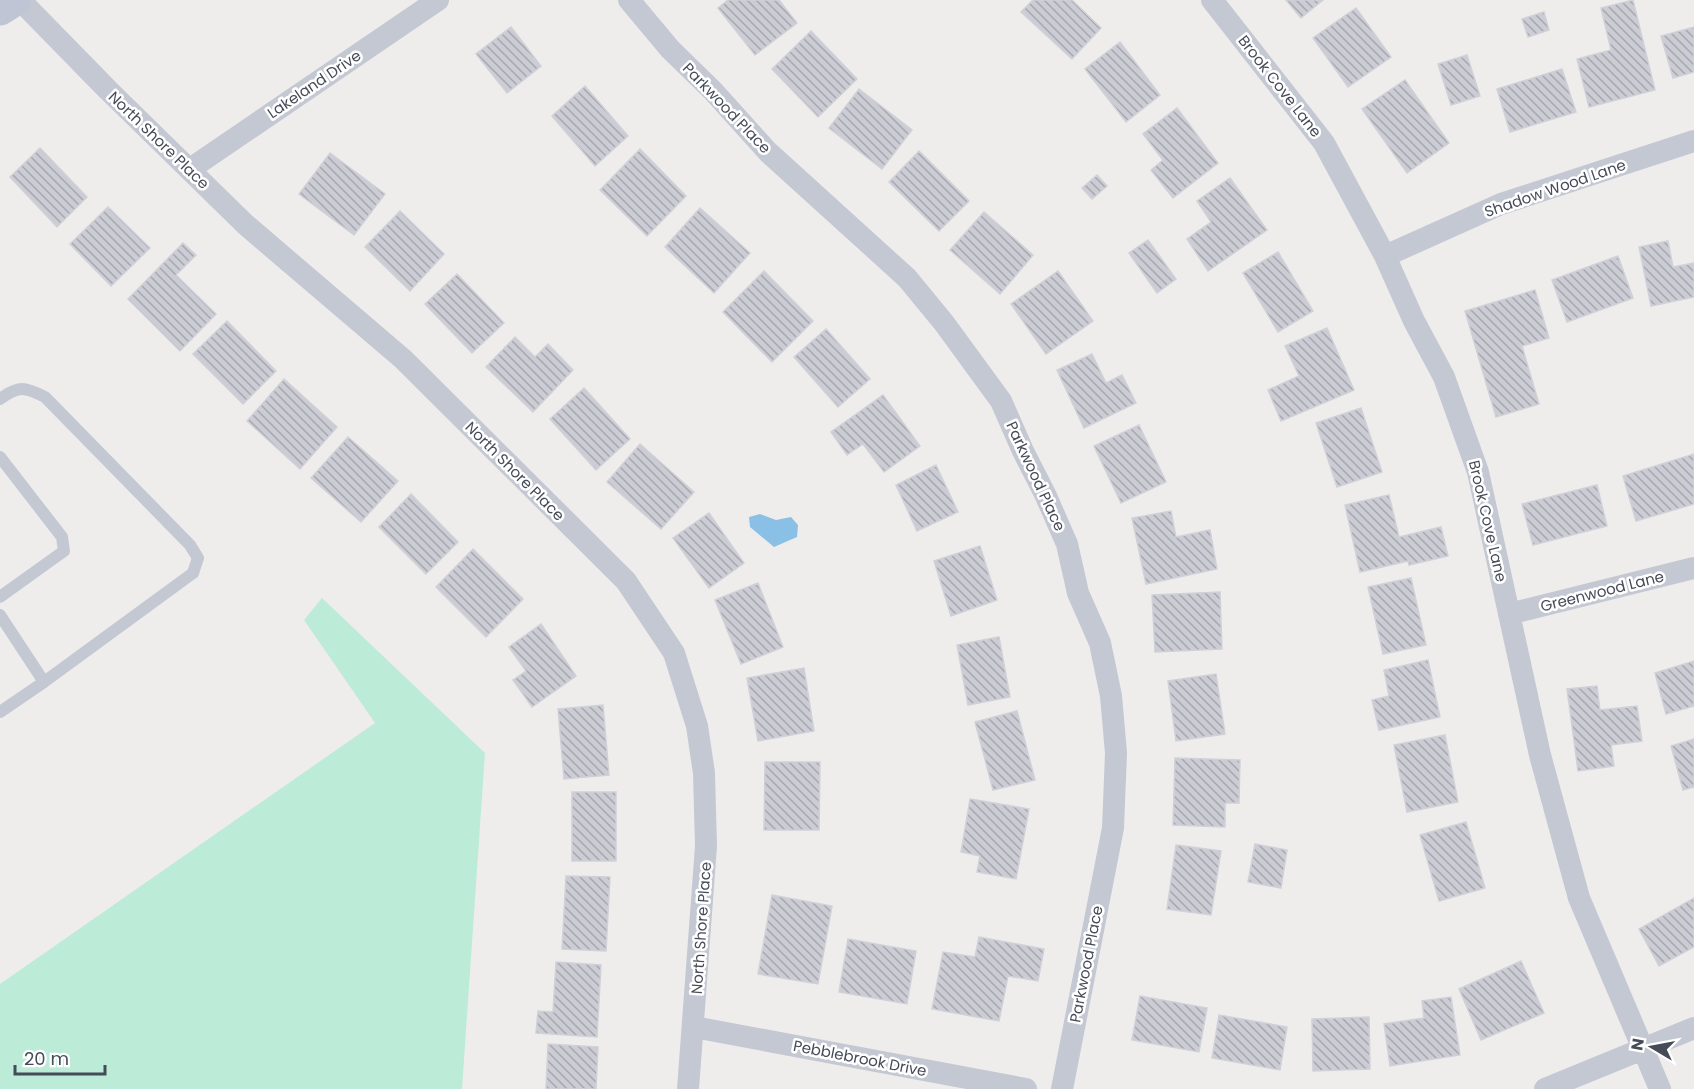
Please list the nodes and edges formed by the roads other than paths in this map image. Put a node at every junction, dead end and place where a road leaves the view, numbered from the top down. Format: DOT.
graph roads {
  1 [pos="14,0"];
  2 [pos="20,0"];
  3 [pos="438,0"];
  4 [pos="629,0"];
  5 [pos="1212,0"];
  6 [pos="0,9"];
  7 [pos="1694,141"];
  8 [pos="190,169"];
  9 [pos="1385,256"];
  10 [pos="0,399"];
  11 [pos="0,457"];
  12 [pos="1694,568"];
  13 [pos="0,597"];
  14 [pos="1509,614"];
  15 [pos="0,615"];
  16 [pos="44,682"];
  17 [pos="0,712"];
  18 [pos="694,1027"];
  19 [pos="1694,1028"];
  20 [pos="1644,1050"];
  21 [pos="688,1089"];
  22 [pos="1026,1089"];
  23 [pos="1062,1089"];
  24 [pos="1545,1089"];
  25 [pos="1660,1089"];
  1 -- 6 [label="main road"];
  2 -- 8 [label="street, North Shore Place"];
  3 -- 8 [label="street, Lakeland Drive"];
  4 -- 23 [label="street, Parkwood Place"];
  5 -- 9 [label="street, Brook Cove Lane"];
  7 -- 9 [label="street, Shadow Wood Lane"];
  8 -- 18 [label="street, North Shore Place"];
  9 -- 14 [label="street, Brook Cove Lane"];
  10 -- 16 [label="lane"];
  11 -- 13 [label="lane"];
  12 -- 14 [label="street, Greenwood Lane"];
  14 -- 20 [label="street, Brook Cove Lane"];
  15 -- 16 [label="lane"];
  16 -- 17 [label="lane"];
  18 -- 21 [label="street, North Shore Place"];
  18 -- 22 [label="street, Pebblebrook Drive"];
  19 -- 20 [label="street"];
  20 -- 24 [label="street"];
  20 -- 25 [label="street, Brook Cove Lane"];
}
